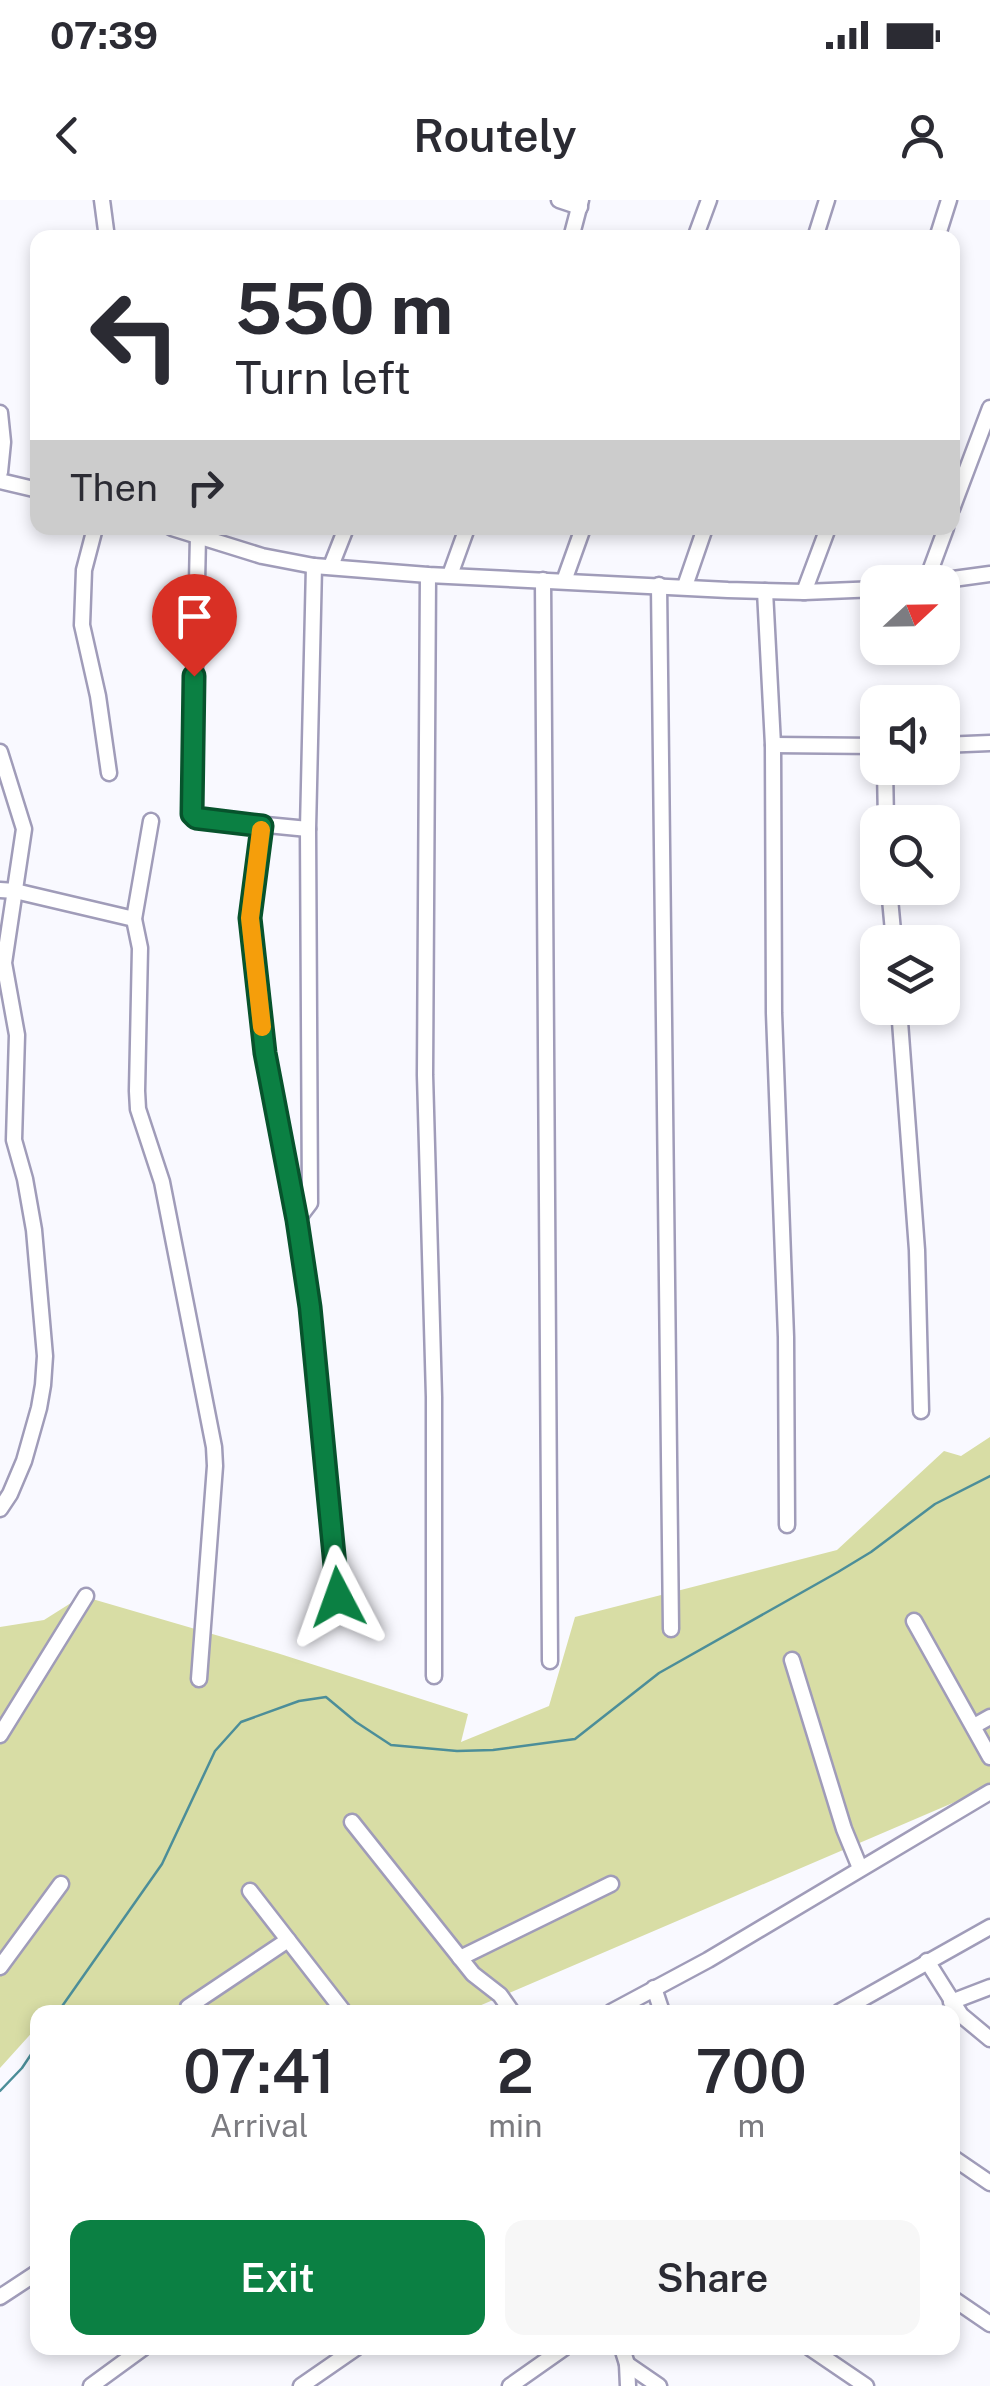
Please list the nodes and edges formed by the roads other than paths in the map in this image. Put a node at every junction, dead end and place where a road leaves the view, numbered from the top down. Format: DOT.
graph roads {
  1 [pos="102,200"];
  2 [pos="560,200"];
  3 [pos="709,200"];
  4 [pos="828,200"];
  5 [pos="949,200"];
  6 [pos="581,203"];
  7 [pos="105,230"];
  8 [pos="573,230"];
  9 [pos="698,230"];
  10 [pos="818,230"];
  11 [pos="939,230"];
  12 [pos="990,408"];
  13 [pos="0,413"];
  14 [pos="0,472"];
  15 [pos="0,481"];
  16 [pos="30,488"];
  17 [pos="960,489"];
  18 [pos="93,535"];
  19 [pos="195,535"];
  20 [pos="220,535"];
  21 [pos="343,535"];
  22 [pos="465,535"];
  23 [pos="580,535"];
  24 [pos="703,535"];
  25 [pos="825,535"];
  26 [pos="944,535"];
  27 [pos="198,536"];
  28 [pos="217,543"];
  29 [pos="934,565"];
  30 [pos="314,566"];
  31 [pos="332,566"];
  32 [pos="990,574"];
  33 [pos="428,575"];
  34 [pos="450,575"];
  35 [pos="960,578"];
  36 [pos="543,580"];
  37 [pos="564,580"];
  38 [pos="659,586"];
  39 [pos="685,586"];
  40 [pos="860,590"];
  41 [pos="765,591"];
  42 [pos="804,592"];
  43 [pos="990,743"];
  44 [pos="960,744"];
  45 [pos="773,745"];
  46 [pos="860,746"];
  47 [pos="0,752"];
  48 [pos="109,773"];
  49 [pos="151,821"];
  50 [pos="262,826"];
  51 [pos="308,829"];
  52 [pos="8,890"];
  53 [pos="134,918"];
  54 [pos="899,1025"];
  55 [pos="297,1220"];
  56 [pos="921,1410"];
  57 [pos="0,1508"];
  58 [pos="787,1525"];
  59 [pos="86,1596"];
  60 [pos="338,1597"];
  61 [pos="914,1621"];
  62 [pos="671,1629"];
  63 [pos="792,1660"];
  64 [pos="550,1661"];
  65 [pos="434,1676"];
  66 [pos="198,1680"];
  67 [pos="990,1717"];
  68 [pos="974,1726"];
  69 [pos="0,1736"];
  70 [pos="990,1757"];
  71 [pos="990,1792"];
  72 [pos="352,1822"];
  73 [pos="860,1868"];
  74 [pos="61,1884"];
  75 [pos="611,1884"];
  76 [pos="250,1891"];
  77 [pos="990,1926"];
  78 [pos="288,1940"];
  79 [pos="460,1958"];
  80 [pos="927,1961"];
  81 [pos="0,1967"];
  82 [pos="990,1987"];
  83 [pos="654,1988"];
  84 [pos="951,2002"];
  85 [pos="191,2005"];
  86 [pos="339,2005"];
  87 [pos="507,2005"];
  88 [pos="624,2005"];
  89 [pos="660,2005"];
  90 [pos="851,2005"];
  91 [pos="954,2005"];
  92 [pos="960,2012"];
  93 [pos="990,2038"];
  94 [pos="960,2163"];
  95 [pos="990,2184"];
  96 [pos="30,2277"];
  97 [pos="0,2297"];
  98 [pos="960,2303"];
  99 [pos="990,2324"];
  100 [pos="133,2355"];
  101 [pos="346,2355"];
  102 [pos="554,2355"];
  103 [pos="624,2355"];
  104 [pos="820,2355"];
  105 [pos="627,2364"];
  106 [pos="91,2386"];
  107 [pos="301,2386"];
  108 [pos="510,2386"];
  109 [pos="628,2386"];
  110 [pos="659,2386"];
  111 [pos="866,2386"];
  1 -- 7 [label="street"];
  2 -- 6 [label="street"];
  3 -- 9 [label="street"];
  4 -- 10 [label="street"];
  5 -- 11 [label="street"];
  6 -- 8 [label="street"];
  12 -- 17 [label="street"];
  13 -- 14 [label="street"];
  15 -- 16 [label="street"];
  18 -- 48 [label="street"];
  19 -- 27 [label="street"];
  20 -- 28 [label="street"];
  21 -- 31 [label="street"];
  22 -- 34 [label="street"];
  23 -- 37 [label="street"];
  24 -- 39 [label="street"];
  25 -- 42 [label="street"];
  26 -- 29 [label="street"];
  27 -- 28 [label="street"];
  27 -- 50 [label="street"];
  28 -- 30 [label="street"];
  30 -- 31 [label="street"];
  30 -- 51 [label="street"];
  31 -- 33 [label="street"];
  32 -- 35 [label="street"];
  33 -- 34 [label="street"];
  33 -- 65 [label="street"];
  34 -- 36 [label="street"];
  36 -- 37 [label="street"];
  36 -- 64 [label="street"];
  37 -- 38 [label="street"];
  38 -- 39 [label="street"];
  38 -- 62 [label="street"];
  39 -- 41 [label="street"];
  40 -- 42 [label="street"];
  41 -- 42 [label="street"];
  41 -- 45 [label="street"];
  43 -- 44 [label="street"];
  45 -- 46 [label="street"];
  45 -- 58 [label="street"];
  47 -- 52 [label="street"];
  49 -- 53 [label="street"];
  50 -- 51 [label="street"];
  50 -- 55 [label="street"];
  51 -- 55 [label="street"];
  52 -- 53 [label="street"];
  52 -- 57 [label="street"];
  53 -- 66 [label="street"];
  54 -- 56 [label="street"];
  55 -- 60 [label="street"];
  59 -- 69 [label="street"];
  61 -- 68 [label="street"];
  63 -- 73 [label="street"];
  67 -- 68 [label="street"];
  68 -- 70 [label="street"];
  71 -- 73 [label="street"];
  72 -- 79 [label="street"];
  73 -- 83 [label="street"];
  74 -- 81 [label="street"];
  75 -- 79 [label="street"];
  76 -- 78 [label="street"];
  77 -- 80 [label="street"];
  78 -- 85 [label="street"];
  78 -- 86 [label="street"];
  79 -- 87 [label="street"];
  80 -- 84 [label="street"];
  80 -- 90 [label="street"];
  82 -- 84 [label="street"];
  83 -- 88 [label="street"];
  83 -- 89 [label="street"];
  84 -- 91 [label="street"];
  92 -- 93 [label="street"];
  94 -- 95 [label="street"];
  96 -- 97 [label="street"];
  98 -- 99 [label="street"];
  100 -- 106 [label="street"];
  101 -- 107 [label="street"];
  102 -- 108 [label="street"];
  103 -- 105 [label="street"];
  104 -- 111 [label="street"];
  105 -- 109 [label="street"];
  105 -- 110 [label="street"];
}
